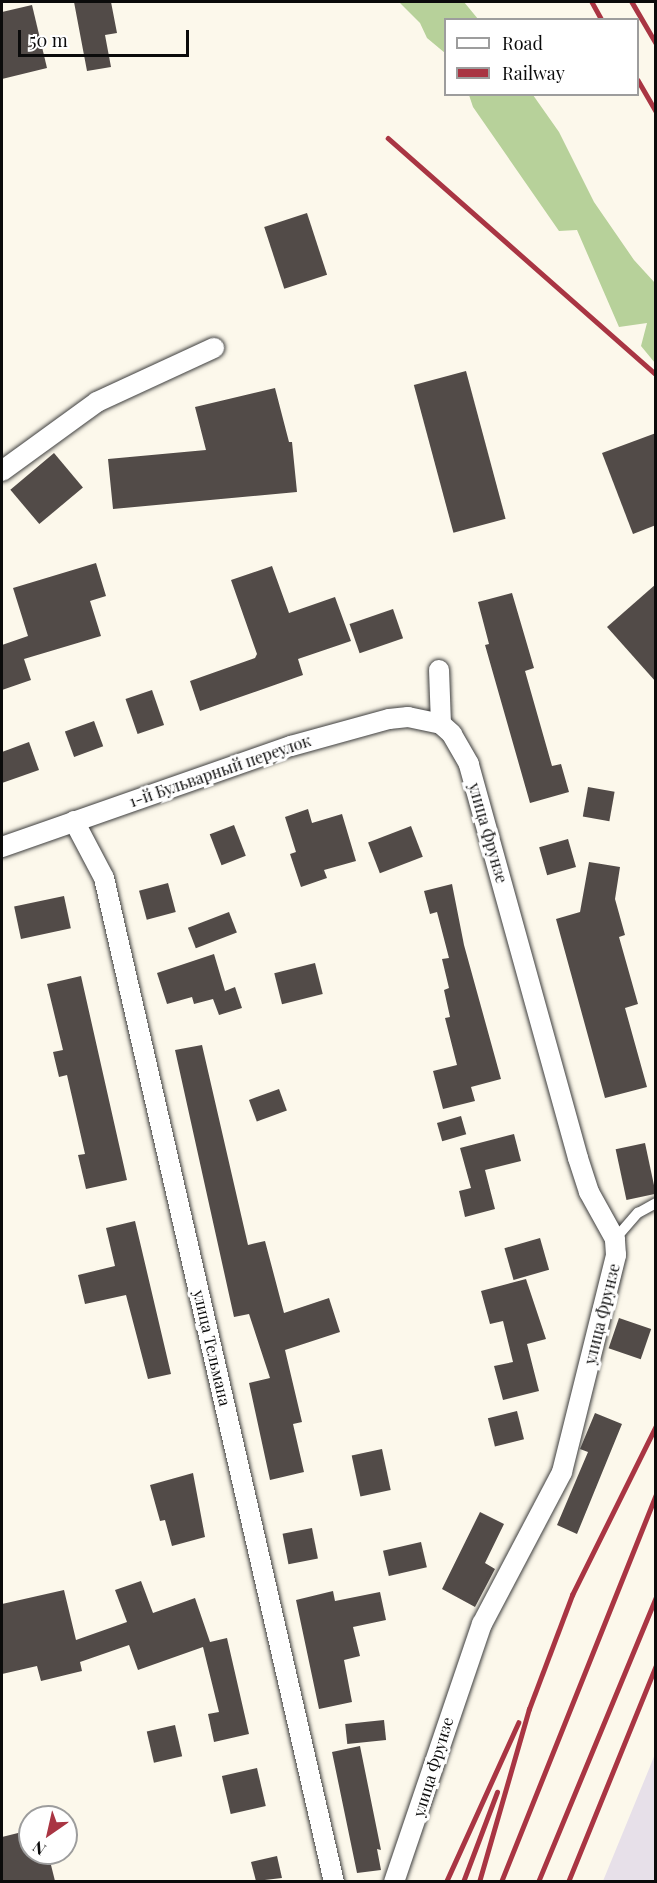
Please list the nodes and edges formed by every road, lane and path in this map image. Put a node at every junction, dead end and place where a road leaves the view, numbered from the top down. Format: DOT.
graph roads {
  1 [pos="214,348"];
  2 [pos="2,471"];
  3 [pos="439,670"];
  4 [pos="441,724"];
  5 [pos="74,821"];
  6 [pos="2,847"];
  7 [pos="656,1203"];
  8 [pos="615,1239"];
  9 [pos="334,1881"];
  10 [pos="394,1881"];
  1 -- 2 [label="street"];
  3 -- 4 [label="street"];
  4 -- 5 [label="street, 1-й Бульварный переулок"];
  4 -- 8 [label="street, улица Фрунзе"];
  5 -- 6 [label="street, 1-й Бульварный переулок"];
  5 -- 9 [label="street, улица Тельмана"];
  7 -- 8 [label="lane"];
  8 -- 10 [label="street, улица Фрунзе"];
}
